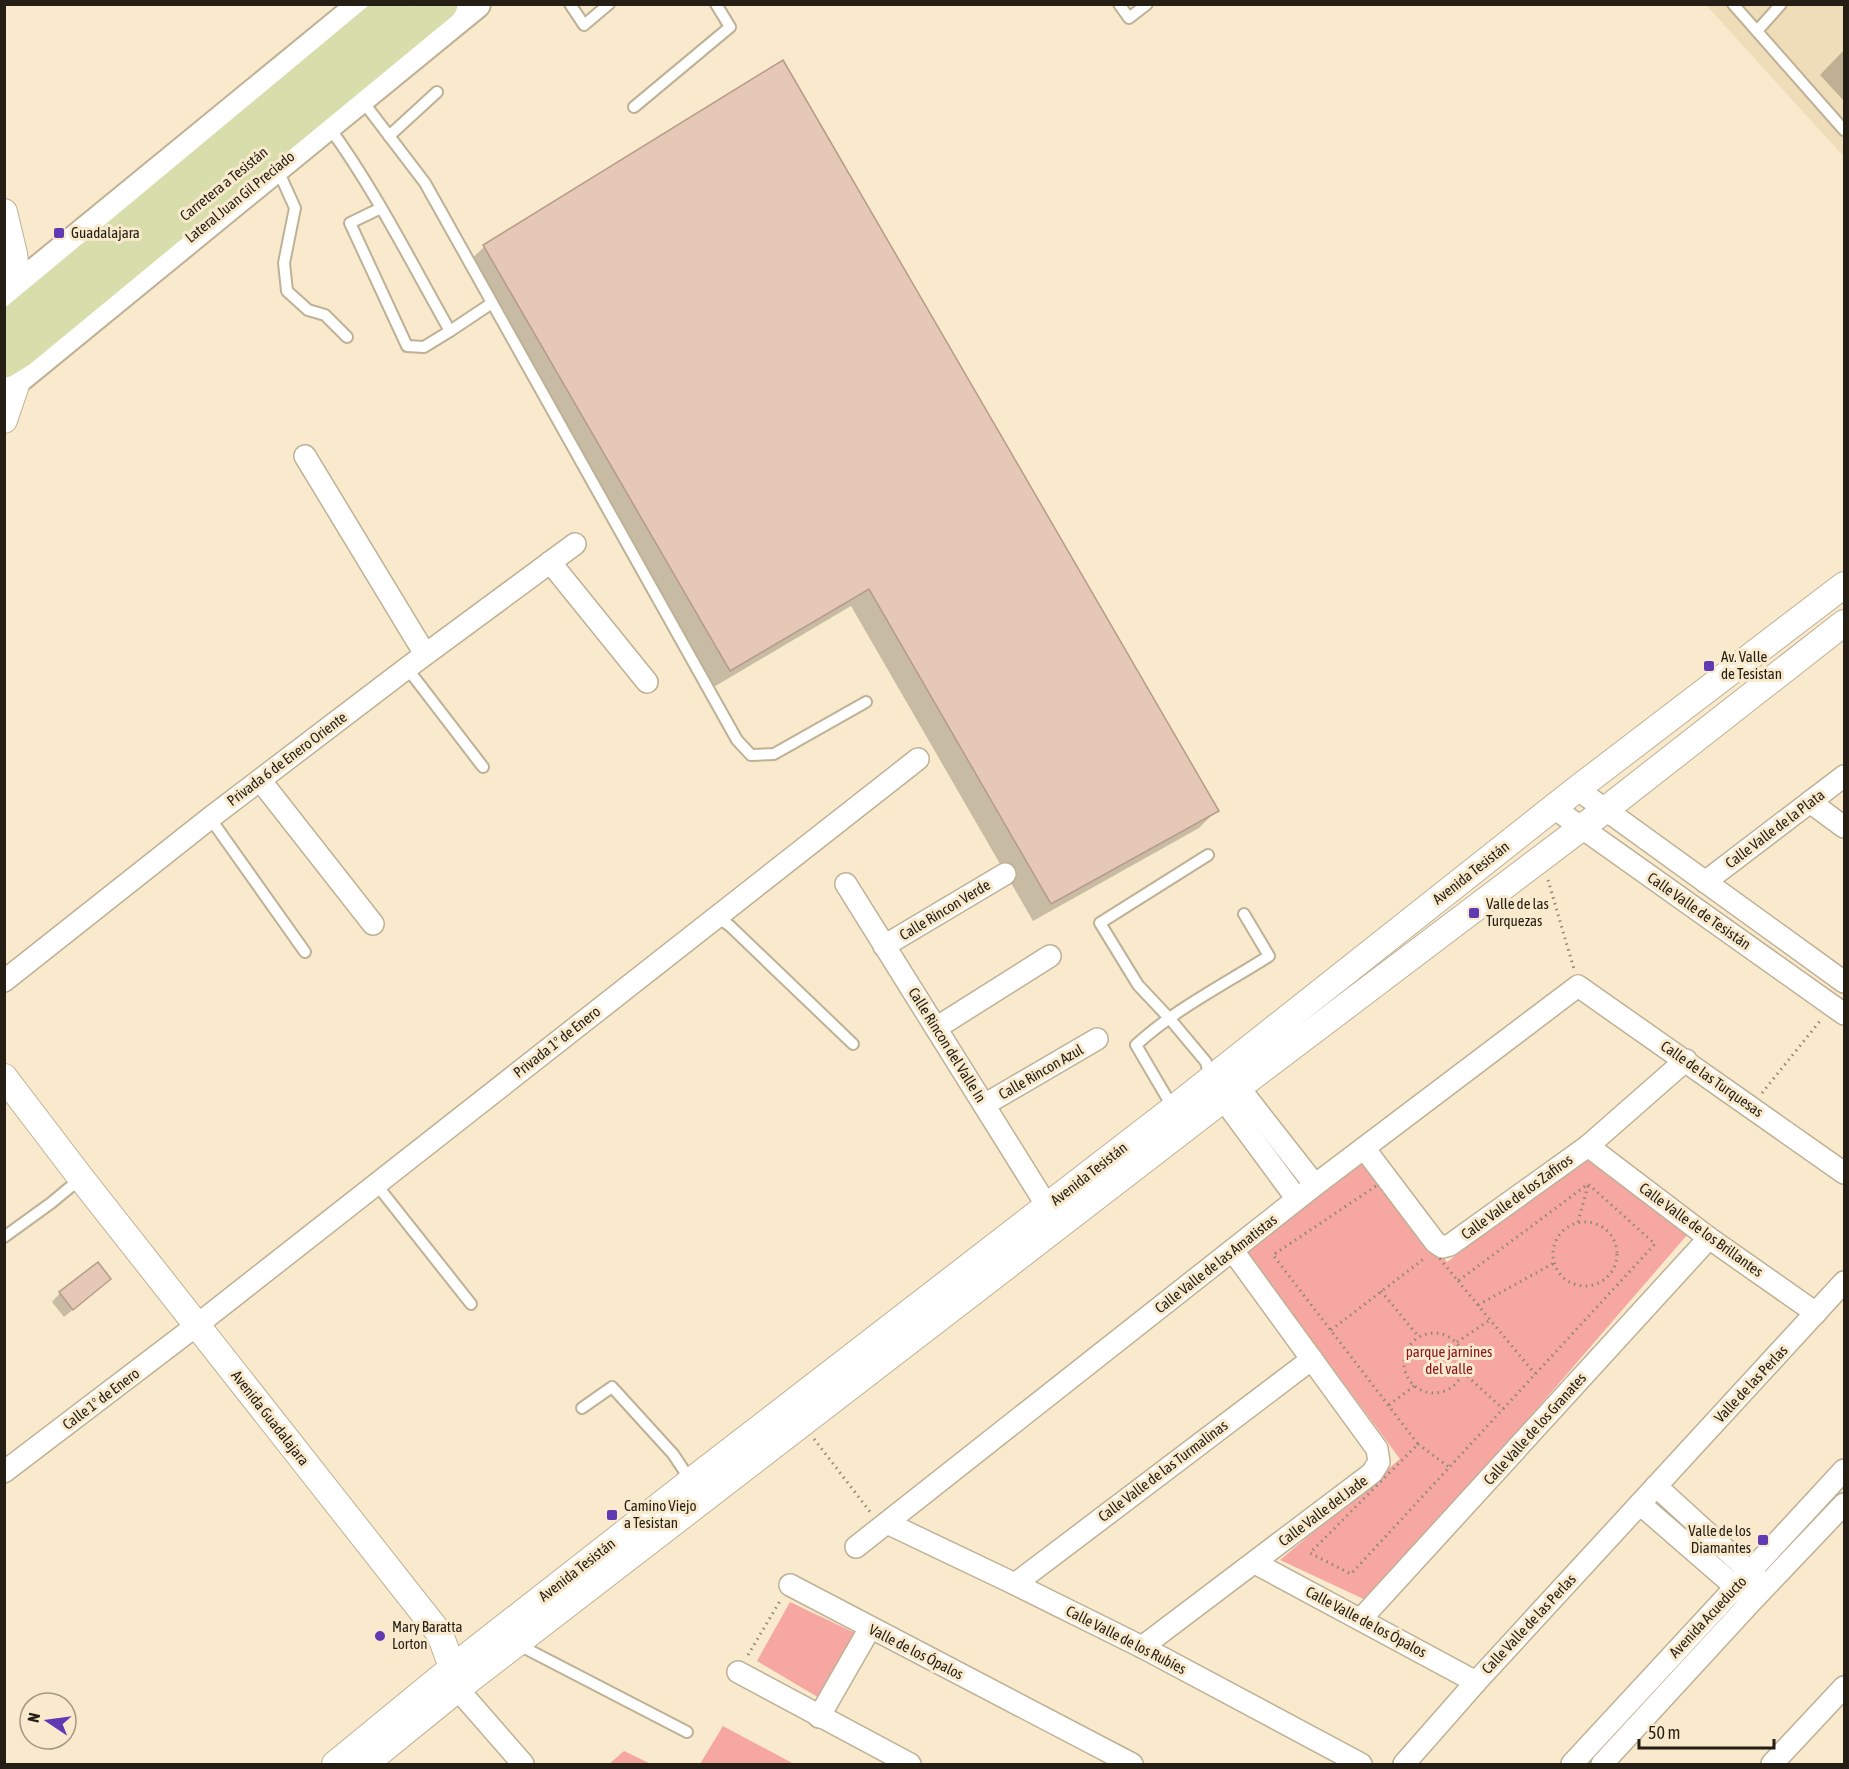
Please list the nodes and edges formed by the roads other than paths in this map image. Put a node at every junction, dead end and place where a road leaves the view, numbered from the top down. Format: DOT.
graph roads {
  1 [pos="363,4"];
  2 [pos="396,4"];
  3 [pos="441,4"];
  4 [pos="476,4"];
  5 [pos="570,4"];
  6 [pos="609,4"];
  7 [pos="716,4"];
  8 [pos="1119,4"];
  9 [pos="1147,4"];
  10 [pos="1733,4"];
  11 [pos="1782,4"];
  12 [pos="1757,32"];
  13 [pos="340,69"];
  14 [pos="437,92"];
  15 [pos="310,94"];
  16 [pos="634,107"];
  17 [pos="1845,130"];
  18 [pos="389,136"];
  19 [pos="277,167"];
  20 [pos="381,208"];
  21 [pos="5,216"];
  22 [pos="492,303"];
  23 [pos="450,331"];
  24 [pos="347,337"];
  25 [pos="12,339"];
  26 [pos="4,420"];
  27 [pos="305,456"];
  28 [pos="575,544"];
  29 [pos="550,562"];
  30 [pos="1845,585"];
  31 [pos="1845,623"];
  32 [pos="425,654"];
  33 [pos="407,668"];
  34 [pos="647,681"];
  35 [pos="866,702"];
  36 [pos="918,759"];
  37 [pos="483,767"];
  38 [pos="1845,776"];
  39 [pos="260,780"];
  40 [pos="1577,789"];
  41 [pos="1809,802"];
  42 [pos="1554,808"];
  43 [pos="1605,810"];
  44 [pos="210,818"];
  45 [pos="1845,827"];
  46 [pos="1582,828"];
  47 [pos="1208,855"];
  48 [pos="1005,874"];
  49 [pos="1705,882"];
  50 [pos="846,884"];
  51 [pos="1244,914"];
  52 [pos="716,916"];
  53 [pos="374,924"];
  54 [pos="884,946"];
  55 [pos="305,952"];
  56 [pos="1050,956"];
  57 [pos="4,981"];
  58 [pos="1845,982"];
  59 [pos="1578,986"];
  60 [pos="1839,1010"];
  61 [pos="1170,1019"];
  62 [pos="936,1028"];
  63 [pos="1097,1039"];
  64 [pos="853,1044"];
  65 [pos="1686,1060"];
  66 [pos="4,1077"];
  67 [pos="1220,1080"];
  68 [pos="984,1105"];
  69 [pos="1173,1108"];
  70 [pos="1588,1146"];
  71 [pos="1364,1148"];
  72 [pos="1845,1173"];
  73 [pos="81,1178"];
  74 [pos="376,1184"];
  75 [pos="1315,1185"];
  76 [pos="1297,1199"];
  77 [pos="1047,1206"];
  78 [pos="4,1237"];
  79 [pos="1709,1238"];
  80 [pos="1233,1251"];
  81 [pos="1845,1282"];
  82 [pos="471,1304"];
  83 [pos="1816,1313"];
  84 [pos="197,1325"];
  85 [pos="1312,1359"];
  86 [pos="582,1408"];
  87 [pos="1845,1470"];
  88 [pos="4,1472"];
  89 [pos="691,1481"];
  90 [pos="1656,1486"];
  91 [pos="1640,1504"];
  92 [pos="1845,1504"];
  93 [pos="887,1523"];
  94 [pos="856,1547"];
  95 [pos="1255,1563"];
  96 [pos="1015,1584"];
  97 [pos="790,1585"];
  98 [pos="1751,1587"];
  99 [pos="1361,1619"];
  100 [pos="870,1628"];
  101 [pos="517,1644"];
  102 [pos="1142,1647"];
  103 [pos="738,1672"];
  104 [pos="456,1677"];
  105 [pos="1476,1682"];
  106 [pos="1845,1687"];
  107 [pos="819,1717"];
  108 [pos="687,1732"];
  109 [pos="1106,1758"];
  110 [pos="335,1764"];
  111 [pos="365,1764"];
  112 [pos="523,1764"];
  113 [pos="910,1764"];
  114 [pos="1132,1764"];
  115 [pos="1361,1764"];
  116 [pos="1404,1764"];
  117 [pos="1572,1764"];
  118 [pos="1602,1764"];
  119 [pos="1772,1764"];
  1 -- 13 [label="main road, Lateral Juan Gil Preciado"];
  2 -- 13 [label="main road, Carretera a Tesistán"];
  3 -- 13 [label="main road, Carretera a Tesistán"];
  4 -- 13 [label="main road, Lateral Juan Gil Preciado"];
  5 -- 6 [label="lane"];
  7 -- 16 [label="lane"];
  8 -- 9 [label="lane"];
  10 -- 12 [label="lane"];
  11 -- 12 [label="lane"];
  12 -- 17 [label="lane"];
  13 -- 15 [label="main road, Carretera a Tesistán"];
  13 -- 15 [label="main road, Lateral Juan Gil Preciado"];
  13 -- 18 [label="lane"];
  14 -- 18 [label="lane"];
  15 -- 19 [label="main road, Lateral Juan Gil Preciado"];
  15 -- 20 [label="lane"];
  15 -- 25 [label="main road, Carretera a Tesistán"];
  18 -- 22 [label="lane"];
  19 -- 24 [label="lane"];
  19 -- 25 [label="main road, Lateral Juan Gil Preciado"];
  20 -- 23 [label="lane"];
  20 -- 23 [label="lane"];
  21 -- 25 [label="street"];
  22 -- 23 [label="lane"];
  22 -- 35 [label="lane"];
  25 -- 26 [label="street"];
  27 -- 32 [label="street"];
  28 -- 29 [label="street, Privada 6 de Enero Oriente"];
  29 -- 32 [label="street, Privada 6 de Enero Oriente"];
  29 -- 34 [label="street"];
  30 -- 40 [label="street, Avenida Tesistán"];
  31 -- 43 [label="street, Avenida Tesistán"];
  32 -- 33 [label="street, Privada 6 de Enero Oriente"];
  33 -- 37 [label="lane"];
  33 -- 39 [label="street, Privada 6 de Enero Oriente"];
  36 -- 52 [label="street, Privada 1° de Enero"];
  38 -- 41 [label="street, Calle Valle de la Plata"];
  39 -- 44 [label="street, Privada 6 de Enero Oriente"];
  39 -- 53 [label="street"];
  40 -- 42 [label="street, Avenida Tesistán"];
  40 -- 43 [label="street, Calle Valle de Tesistán"];
  41 -- 45 [label="street"];
  41 -- 49 [label="street, Calle Valle de la Plata"];
  42 -- 46 [label="street, Calle Valle de Tesistán"];
  42 -- 67 [label="street, Avenida Tesistán"];
  43 -- 46 [label="street, Avenida Tesistán"];
  43 -- 49 [label="street, Calle Valle de Tesistán"];
  44 -- 55 [label="lane"];
  44 -- 57 [label="street, Privada 6 de Enero Oriente"];
  46 -- 60 [label="street, Calle Valle de Tesistán"];
  46 -- 67 [label="street, Avenida Tesistán"];
  47 -- 61 [label="lane"];
  48 -- 54 [label="street, Calle Rincon Verde"];
  49 -- 58 [label="street, Calle Valle de Tesistán"];
  50 -- 54 [label="street, Calle Rincon del Valle In"];
  51 -- 61 [label="lane"];
  52 -- 64 [label="lane"];
  52 -- 74 [label="street, Privada 1° de Enero"];
  54 -- 62 [label="street, Calle Rincon del Valle In"];
  56 -- 62 [label="street"];
  59 -- 65 [label="street, Calle de las Turquesas"];
  59 -- 71 [label="street, Calle Valle de las Amatistas"];
  61 -- 67 [label="lane"];
  61 -- 69 [label="lane"];
  62 -- 68 [label="street, Calle Rincon del Valle In"];
  63 -- 68 [label="street, Calle Rincon Azul"];
  65 -- 70 [label="street, Calle Valle de los Zafiros"];
  65 -- 72 [label="street, Calle de las Turquesas"];
  66 -- 73 [label="street, Avenida Guadalajara"];
  67 -- 69 [label="street, Avenida Tesistán"];
  67 -- 75 [label="street"];
  67 -- 76 [label="street"];
  67 -- 101 [label="street, Avenida Tesistán"];
  68 -- 77 [label="street, Calle Rincon del Valle In"];
  69 -- 77 [label="street, Avenida Tesistán"];
  70 -- 71 [label="street, Calle Valle de los Zafiros"];
  70 -- 79 [label="street, Calle Valle de los Brillantes"];
  71 -- 75 [label="street, Calle Valle de las Amatistas"];
  73 -- 78 [label="lane"];
  73 -- 84 [label="street, Avenida Guadalajara"];
  74 -- 82 [label="lane"];
  74 -- 84 [label="street, Privada 1° de Enero"];
  75 -- 76 [label="street, Calle Valle de las Amatistas"];
  76 -- 80 [label="street, Calle Valle de las Amatistas"];
  77 -- 89 [label="street, Avenida Tesistán"];
  79 -- 83 [label="street, Calle Valle de los Brillantes"];
  79 -- 99 [label="street, Calle Valle de los Granates"];
  80 -- 85 [label="street, Calle Valle del Jade"];
  80 -- 93 [label="street, Calle Valle de las Amatistas"];
  81 -- 83 [label="street, Valle de las Perlas"];
  83 -- 90 [label="street, Valle de las Perlas"];
  84 -- 88 [label="street, Calle 1° de Enero"];
  84 -- 104 [label="street, Avenida Guadalajara"];
  85 -- 95 [label="street, Calle Valle del Jade"];
  85 -- 96 [label="street, Calle Valle de las Turmalinas"];
  86 -- 89 [label="lane"];
  87 -- 98 [label="street, Avenida Acueducto"];
  89 -- 104 [label="street, Avenida Tesistán"];
  90 -- 91 [label="street, Calle Valle de las Perlas"];
  90 -- 98 [label="street"];
  91 -- 98 [label="street"];
  91 -- 105 [label="street, Calle Valle de las Perlas"];
  92 -- 98 [label="street, Avenida Acueducto"];
  93 -- 94 [label="street, Calle Valle de las Amatistas"];
  93 -- 96 [label="street, Calle Valle de los Rubíes"];
  95 -- 99 [label="street, Calle Valle de los Ópalos"];
  95 -- 102 [label="street, Calle Valle del Jade"];
  96 -- 102 [label="street, Calle Valle de los Rubíes"];
  97 -- 100 [label="street, Valle de los Ópalos"];
  98 -- 117 [label="street, Avenida Acueducto"];
  98 -- 118 [label="street, Avenida Acueducto"];
  99 -- 105 [label="street, Calle Valle de los Ópalos"];
  100 -- 107 [label="street"];
  100 -- 109 [label="street, Valle de los Ópalos"];
  101 -- 104 [label="street, Avenida Tesistán"];
  101 -- 108 [label="lane"];
  102 -- 115 [label="street, Calle Valle de los Rubíes"];
  103 -- 107 [label="street"];
  104 -- 110 [label="street, Avenida Tesistán"];
  104 -- 111 [label="street, Avenida Tesistán"];
  104 -- 112 [label="street, Avenida Guadalajara"];
  105 -- 116 [label="street, Calle Valle de las Perlas"];
  106 -- 119 [label="street"];
  107 -- 113 [label="street"];
  109 -- 114 [label="street, Valle de los Ópalos"];
}
